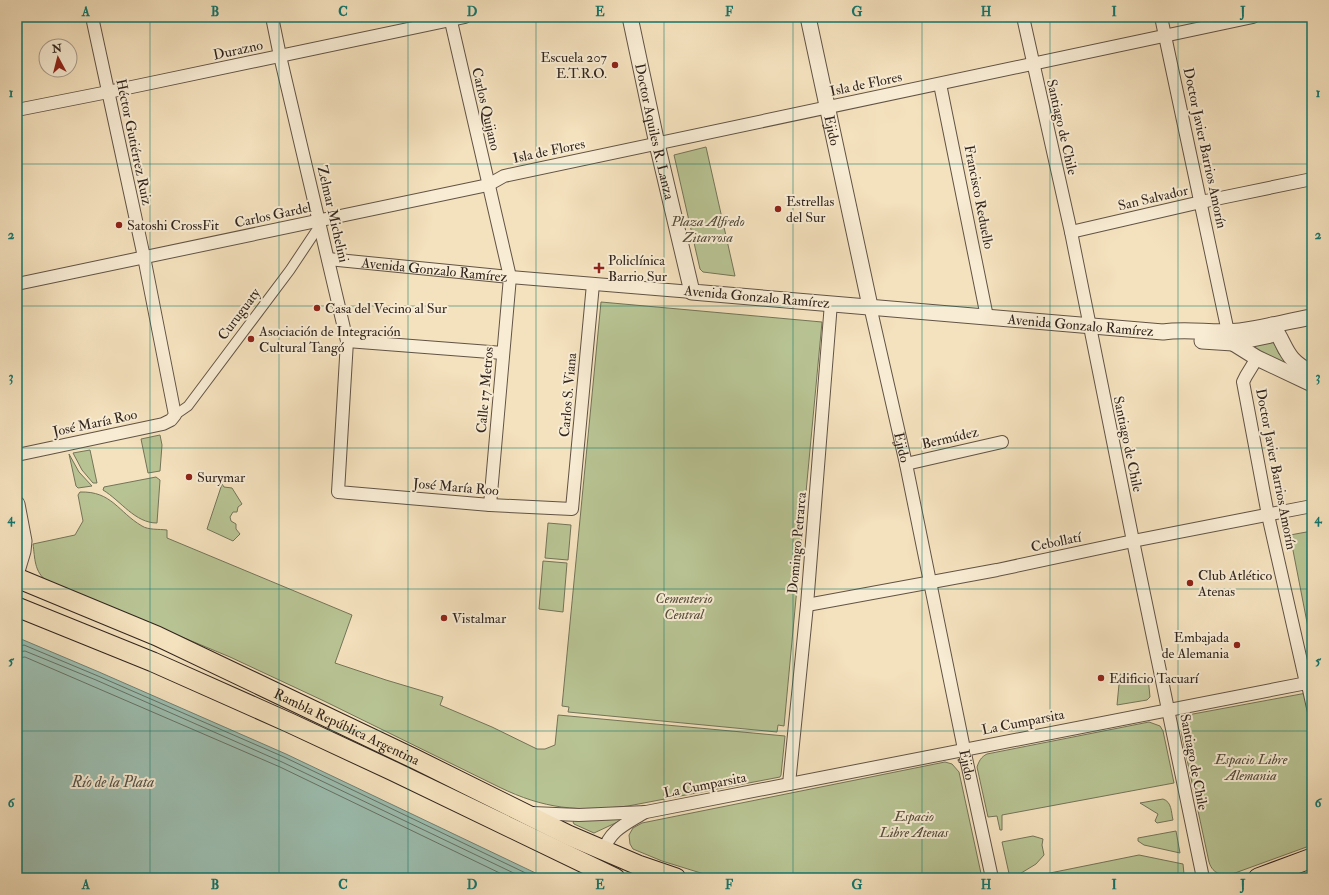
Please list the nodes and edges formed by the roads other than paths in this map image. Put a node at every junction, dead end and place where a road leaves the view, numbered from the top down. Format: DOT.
graph roads {
  1 [pos="92,17"];
  2 [pos="272,17"];
  3 [pos="465,17"];
  4 [pos="630,17"];
  5 [pos="808,17"];
  6 [pos="1023,17"];
  7 [pos="1161,17"];
  8 [pos="1253,17"];
  9 [pos="451,18"];
  10 [pos="1165,35"];
  11 [pos="280,56"];
  12 [pos="1033,63"];
  13 [pos="940,84"];
  14 [pos="108,92"];
  15 [pos="826,107"];
  16 [pos="17,110"];
  17 [pos="657,144"];
  18 [pos="1312,179"];
  19 [pos="488,185"];
  20 [pos="1202,202"];
  21 [pos="320,223"];
  22 [pos="1070,232"];
  23 [pos="144,257"];
  24 [pos="328,259"];
  25 [pos="510,277"];
  26 [pos="17,284"];
  27 [pos="593,284"];
  28 [pos="692,292"];
  29 [pos="831,303"];
  30 [pos="870,306"];
  31 [pos="987,317"];
  32 [pos="1312,317"];
  33 [pos="1312,326"];
  34 [pos="1089,327"];
  35 [pos="1275,329"];
  36 [pos="1231,338"];
  37 [pos="347,341"];
  38 [pos="504,353"];
  39 [pos="1257,358"];
  40 [pos="1312,373"];
  41 [pos="1312,384"];
  42 [pos="175,414"];
  43 [pos="1002,442"];
  44 [pos="17,455"];
  45 [pos="906,464"];
  46 [pos="338,492"];
  47 [pos="17,504"];
  48 [pos="490,506"];
  49 [pos="1312,506"];
  50 [pos="572,509"];
  51 [pos="1268,515"];
  52 [pos="1132,541"];
  53 [pos="17,571"];
  54 [pos="17,578"];
  55 [pos="931,582"];
  56 [pos="807,605"];
  57 [pos="17,607"];
  58 [pos="1309,683"];
  59 [pos="1169,710"];
  60 [pos="1312,710"];
  61 [pos="964,749"];
  62 [pos="789,784"];
  63 [pos="646,812"];
  64 [pos="524,813"];
  65 [pos="604,851"];
  66 [pos="1312,858"];
  67 [pos="615,878"];
  68 [pos="676,878"];
  69 [pos="992,878"];
  70 [pos="1204,878"];
  71 [pos="1258,878"];
  1 -- 14 [label="street, Héctor Gutiérrez Ruiz"];
  2 -- 11 [label="street, Zelmar Michelini"];
  3 -- 9 [label="street, Durazno"];
  4 -- 17 [label="street, Doctor Aquiles R. Lanza"];
  5 -- 15 [label="street, Ejido"];
  6 -- 12 [label="street, Santiago de Chile"];
  7 -- 10 [label="street, Doctor Javier Barrios Amorín"];
  8 -- 10 [label="street, Isla de Flores"];
  9 -- 11 [label="street, Durazno"];
  9 -- 19 [label="street, Carlos Quijano"];
  10 -- 12 [label="street, Isla de Flores"];
  10 -- 20 [label="street, Doctor Javier Barrios Amorín"];
  11 -- 14 [label="street, Durazno"];
  11 -- 21 [label="street, Zelmar Michelini"];
  12 -- 13 [label="street, Isla de Flores"];
  12 -- 22 [label="street, Santiago de Chile"];
  13 -- 15 [label="street, Isla de Flores"];
  13 -- 31 [label="street, Francisco Reduello"];
  14 -- 16 [label="street, Durazno"];
  14 -- 23 [label="street, Héctor Gutiérrez Ruiz"];
  15 -- 17 [label="street, Isla de Flores"];
  15 -- 30 [label="street, Ejido"];
  17 -- 19 [label="street, Isla de Flores"];
  17 -- 28 [label="street, Doctor Aquiles R. Lanza"];
  18 -- 20 [label="street, San Salvador"];
  19 -- 21 [label="street, Carlos Gardel"];
  19 -- 25 [label="street, Carlos Quijano"];
  20 -- 22 [label="street, San Salvador"];
  20 -- 36 [label="street, Doctor Javier Barrios Amorín"];
  21 -- 23 [label="street, Carlos Gardel"];
  21 -- 24 [label="street, Zelmar Michelini"];
  21 -- 42 [label="street, Curuguaty"];
  22 -- 34 [label="street, Santiago de Chile"];
  23 -- 26 [label="street, Carlos Gardel"];
  23 -- 42 [label="street, Héctor Gutiérrez Ruiz"];
  24 -- 25 [label="street, Avenida Gonzalo Ramírez"];
  24 -- 37 [label="street, Zelmar Michelini"];
  25 -- 27 [label="street, Avenida Gonzalo Ramírez"];
  25 -- 38 [label="street, Calle 17 Metros"];
  27 -- 28 [label="street, Avenida Gonzalo Ramírez"];
  27 -- 50 [label="street, Carlos S. Viana"];
  28 -- 29 [label="street, Avenida Gonzalo Ramírez"];
  29 -- 30 [label="street, Avenida Gonzalo Ramírez"];
  29 -- 56 [label="street, Domingo Petrarca"];
  30 -- 31 [label="street, Avenida Gonzalo Ramírez"];
  30 -- 45 [label="street, Ejido"];
  31 -- 34 [label="street, Avenida Gonzalo Ramírez"];
  32 -- 35 [label="street, Avenida Gonzalo Ramírez"];
  33 -- 35 [label="street, Avenida Gonzalo Ramírez"];
  34 -- 36 [label="street, Avenida Gonzalo Ramírez"];
  34 -- 52 [label="street, Santiago de Chile"];
  35 -- 36 [label="street, Avenida Gonzalo Ramírez"];
  35 -- 40 [label="street"];
  36 -- 39 [label="street"];
  37 -- 38 [label="street"];
  37 -- 46 [label="street, Zelmar Michelini"];
  38 -- 48 [label="street, Calle 17 Metros"];
  39 -- 41 [label="street"];
  39 -- 51 [label="street, Doctor Javier Barrios Amorín"];
  42 -- 44 [label="street, José María Roo"];
  43 -- 45 [label="street, Bermúdez"];
  45 -- 55 [label="street, Ejido"];
  46 -- 48 [label="street, José María Roo"];
  47 -- 53 [label="street"];
  48 -- 50 [label="street, José María Roo"];
  49 -- 51 [label="street, Cebollatí"];
  51 -- 52 [label="street, Cebollatí"];
  51 -- 58 [label="street, Doctor Javier Barrios Amorín"];
  52 -- 55 [label="street, Cebollatí"];
  52 -- 59 [label="street, Santiago de Chile"];
  54 -- 64 [label="main road, Rambla República Argentina"];
  55 -- 56 [label="street, Cebollatí"];
  55 -- 61 [label="street, Ejido"];
  56 -- 62 [label="street, Domingo Petrarca"];
  57 -- 67 [label="main road, Rambla República Argentina"];
  58 -- 59 [label="street, La Cumparsita"];
  58 -- 60 [label="street"];
  59 -- 61 [label="street, La Cumparsita"];
  59 -- 70 [label="street, Santiago de Chile"];
  61 -- 62 [label="street, La Cumparsita"];
  61 -- 69 [label="street, Ejido"];
  62 -- 63 [label="street, La Cumparsita"];
  63 -- 64 [label="street, La Cumparsita"];
  63 -- 65 [label="street, La Cumparsita"];
  64 -- 65 [label="main road, Rambla República Argentina"];
  65 -- 68 [label="main road, Rambla República Argentina"];
  66 -- 71 [label="main road"];
}
